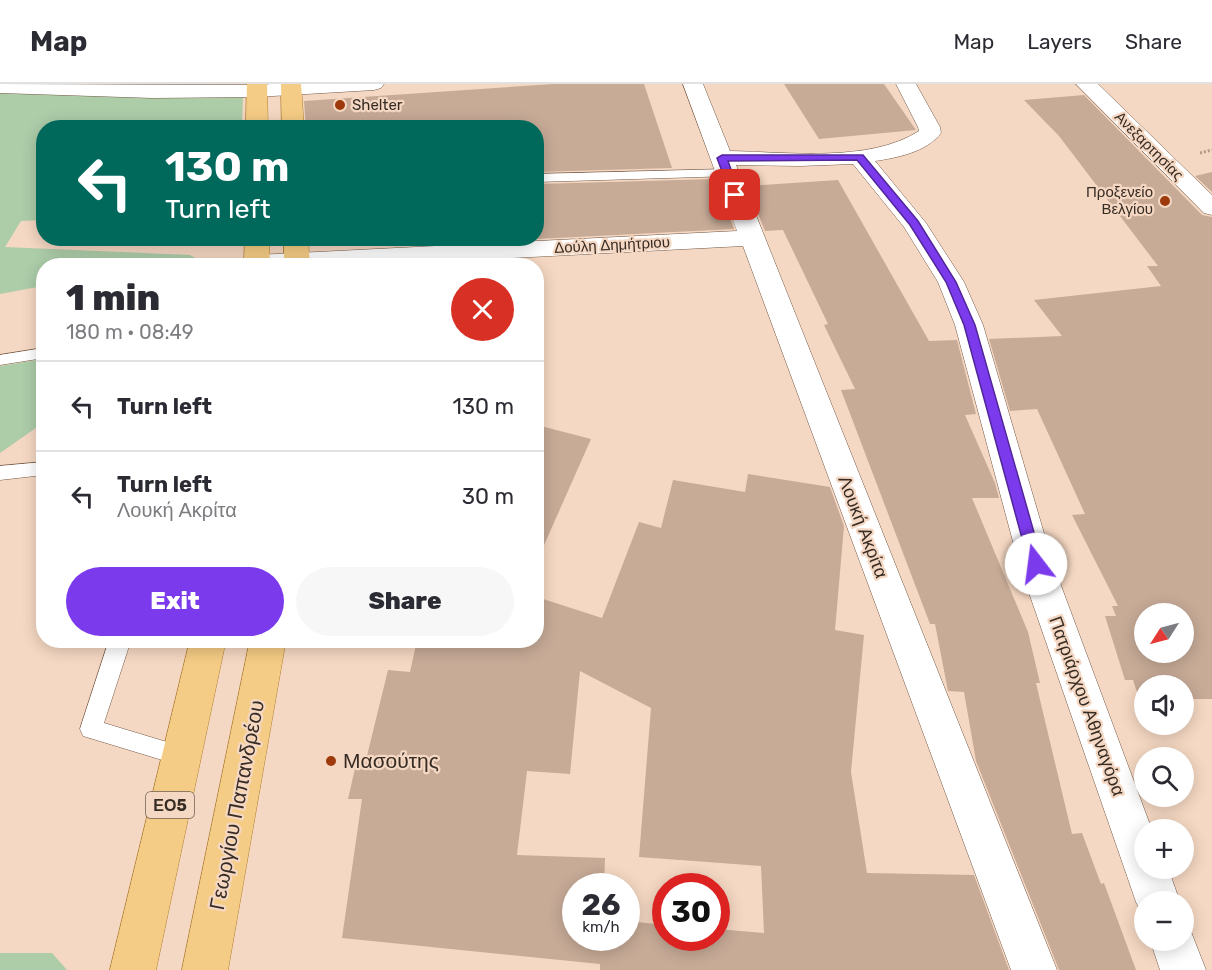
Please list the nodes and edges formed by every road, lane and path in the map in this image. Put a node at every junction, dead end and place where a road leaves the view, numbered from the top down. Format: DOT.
graph roads {
  1 [pos="374,84"];
  2 [pos="693,84"];
  3 [pos="906,84"];
  4 [pos="1086,84"];
  5 [pos="0,87"];
  6 [pos="256,87"];
  7 [pos="291,87"];
  8 [pos="257,120"];
  9 [pos="293,120"];
  10 [pos="860,157"];
  11 [pos="725,165"];
  12 [pos="544,178"];
  13 [pos="1212,208"];
  14 [pos="751,238"];
  15 [pos="537,246"];
  16 [pos="544,246"];
  17 [pos="297,255"];
  18 [pos="257,256"];
  19 [pos="36,353"];
  20 [pos="0,360"];
  21 [pos="36,469"];
  22 [pos="0,473"];
  23 [pos="117,648"];
  24 [pos="206,648"];
  25 [pos="266,648"];
  26 [pos="182,756"];
  27 [pos="1134,836"];
  28 [pos="1176,951"];
  29 [pos="133,970"];
  30 [pos="205,970"];
  31 [pos="1034,970"];
  32 [pos="1183,970"];
  1 -- 7 [label="street"];
  2 -- 11 [label="street, Λουκή Ακρίτα"];
  3 -- 10 [label="street"];
  4 -- 13 [label="street, Ανεξαρτησίας"];
  5 -- 6 [label="street"];
  6 -- 7 [label="street"];
  6 -- 8 [label="main road"];
  7 -- 9 [label="main road"];
  10 -- 11 [label="street"];
  10 -- 27 [label="street, Πατριάρχου Αθηναγόρα"];
  11 -- 12 [label="lane"];
  11 -- 14 [label="street, Λουκή Ακρίτα"];
  14 -- 16 [label="street, Δούλη Δημήτριου"];
  14 -- 31 [label="street, Λουκή Ακρίτα"];
  15 -- 17 [label="street, Δούλη Δημήτριου"];
  17 -- 18 [label="street, Δούλη Δημήτριου"];
  19 -- 20 [label="lane"];
  21 -- 22 [label="lane"];
  23 -- 26 [label="lane"];
  24 -- 26 [label="main road, ΕΟ5"];
  25 -- 30 [label="main road, Γεωργίου Παπανδρέου"];
  26 -- 29 [label="main road, ΕΟ5"];
  28 -- 32 [label="street"];
}
